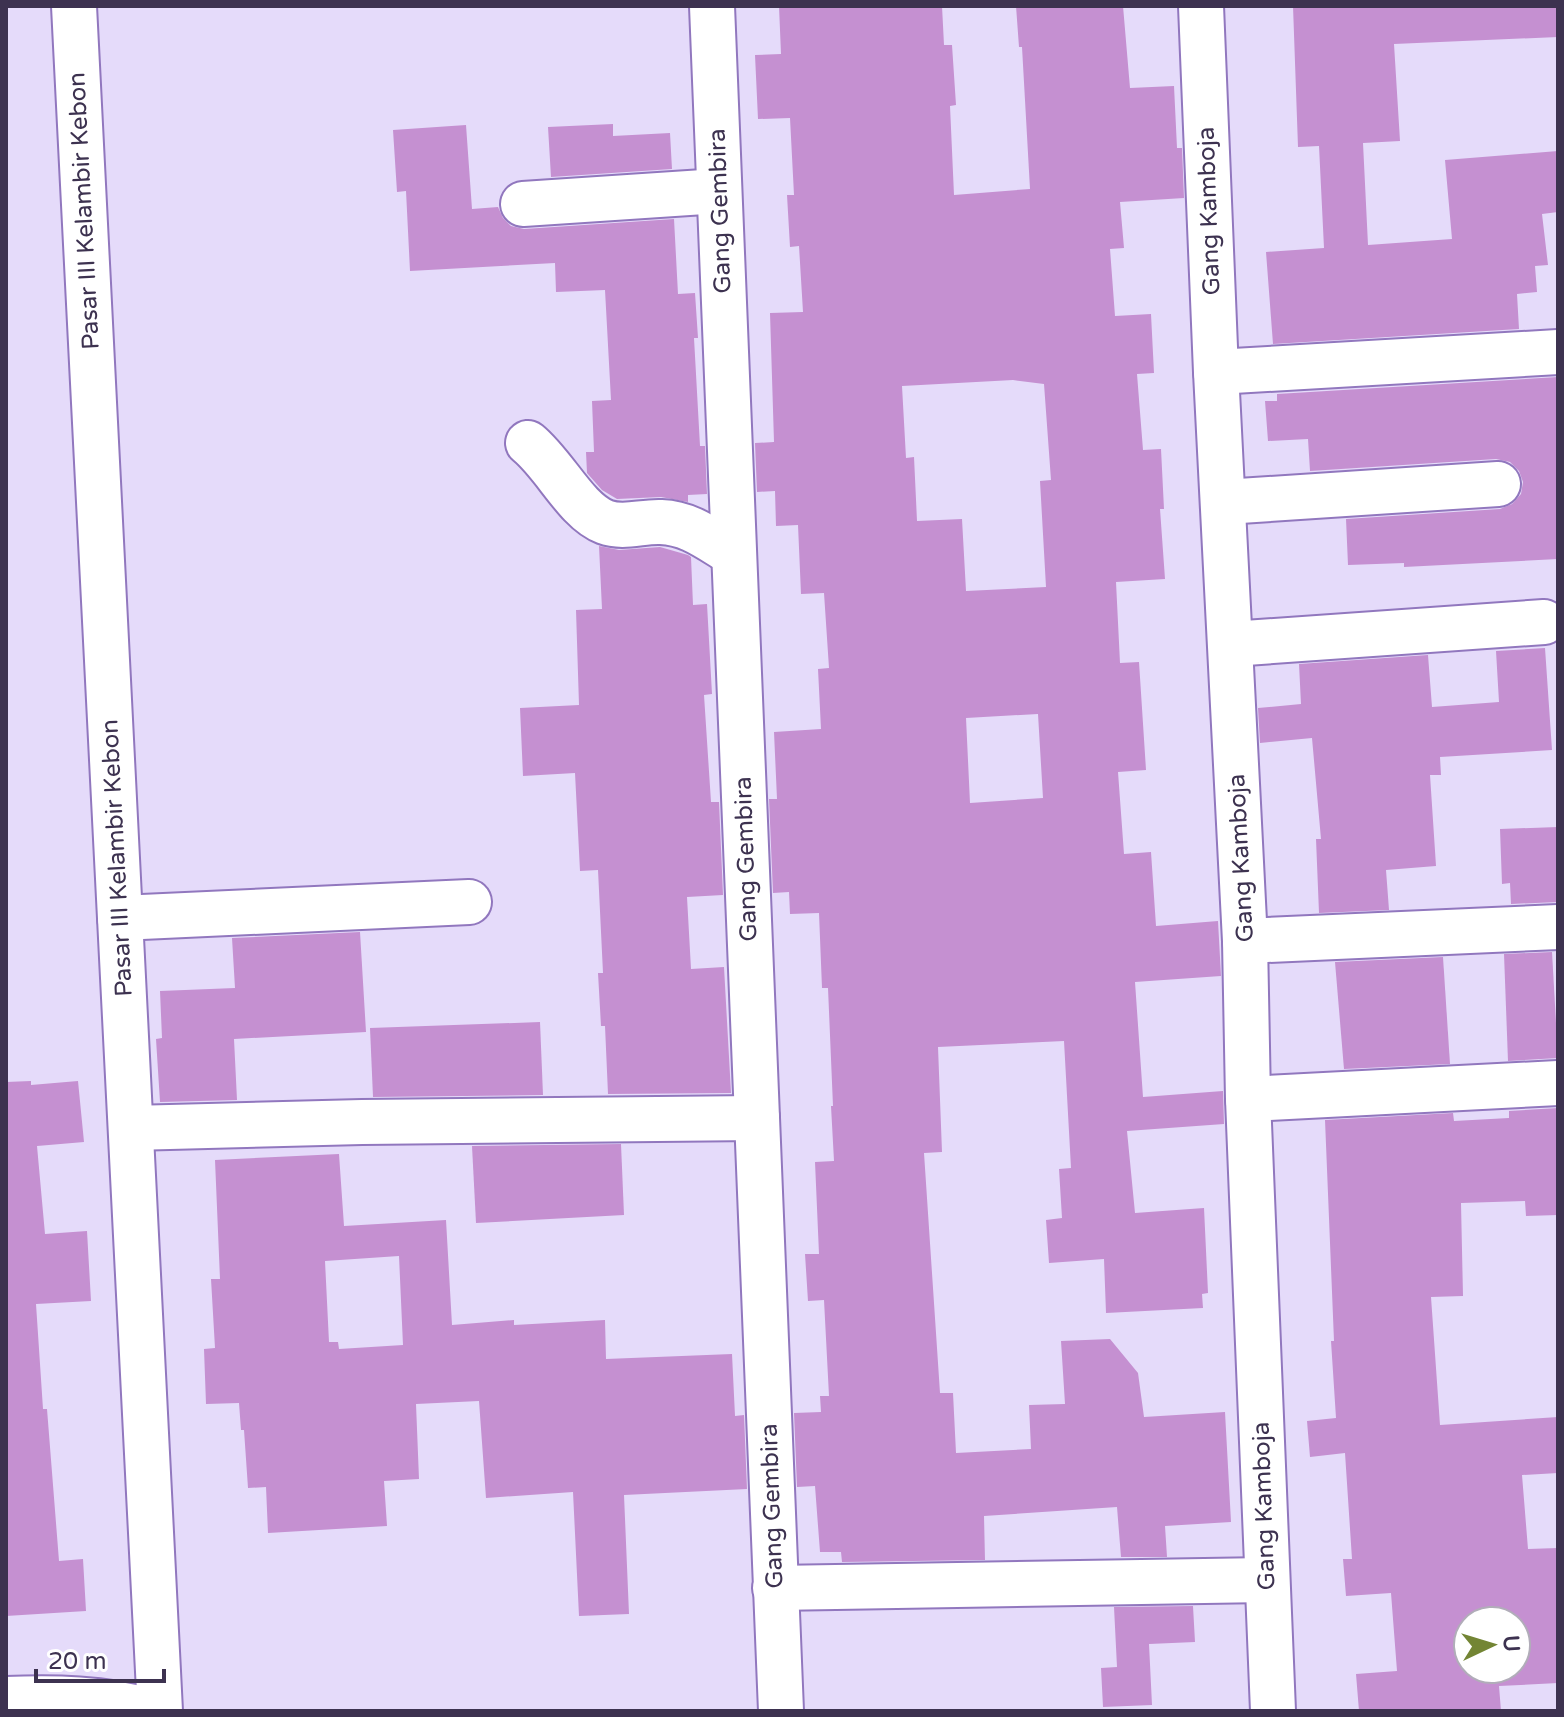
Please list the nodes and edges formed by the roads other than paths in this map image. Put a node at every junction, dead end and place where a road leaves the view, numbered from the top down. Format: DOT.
graph roads {
  1 [pos="74,6"];
  2 [pos="712,6"];
  3 [pos="1201,6"];
  4 [pos="719,191"];
  5 [pos="523,204"];
  6 [pos="1558,352"];
  7 [pos="1216,372"];
  8 [pos="528,443"];
  9 [pos="1498,484"];
  10 [pos="1224,502"];
  11 [pos="734,554"];
  12 [pos="1544,622"];
  13 [pos="1231,644"];
  14 [pos="469,902"];
  15 [pos="120,918"];
  16 [pos="1558,927"];
  17 [pos="1245,941"];
  18 [pos="1558,1083"];
  19 [pos="1248,1099"];
  20 [pos="757,1118"];
  21 [pos="131,1128"];
  22 [pos="1267,1580"];
  23 [pos="775,1588"];
  24 [pos="6,1699"];
  25 [pos="151,1711"];
  26 [pos="160,1711"];
  27 [pos="781,1711"];
  28 [pos="1273,1711"];
  1 -- 15 [label="street, Pasar III Kelambir Kebon"];
  2 -- 4 [label="street, Gang Gembira"];
  3 -- 7 [label="street, Gang Kamboja"];
  4 -- 5 [label="street"];
  4 -- 11 [label="street, Gang Gembira"];
  6 -- 7 [label="street"];
  7 -- 10 [label="street, Gang Kamboja"];
  8 -- 11 [label="street"];
  9 -- 10 [label="street"];
  10 -- 13 [label="street, Gang Kamboja"];
  11 -- 20 [label="street, Gang Gembira"];
  12 -- 13 [label="street"];
  13 -- 17 [label="street, Gang Kamboja"];
  14 -- 15 [label="street"];
  15 -- 21 [label="street, Pasar III Kelambir Kebon"];
  16 -- 17 [label="street"];
  17 -- 19 [label="street, Gang Kamboja"];
  18 -- 19 [label="street"];
  19 -- 22 [label="street, Gang Kamboja"];
  20 -- 21 [label="street"];
  20 -- 23 [label="street, Gang Gembira"];
  21 -- 26 [label="street, Pasar III Kelambir Kebon"];
  22 -- 23 [label="street"];
  22 -- 28 [label="street, Gang Kamboja"];
  23 -- 27 [label="street, Gang Gembira"];
  24 -- 25 [label="street"];
}
